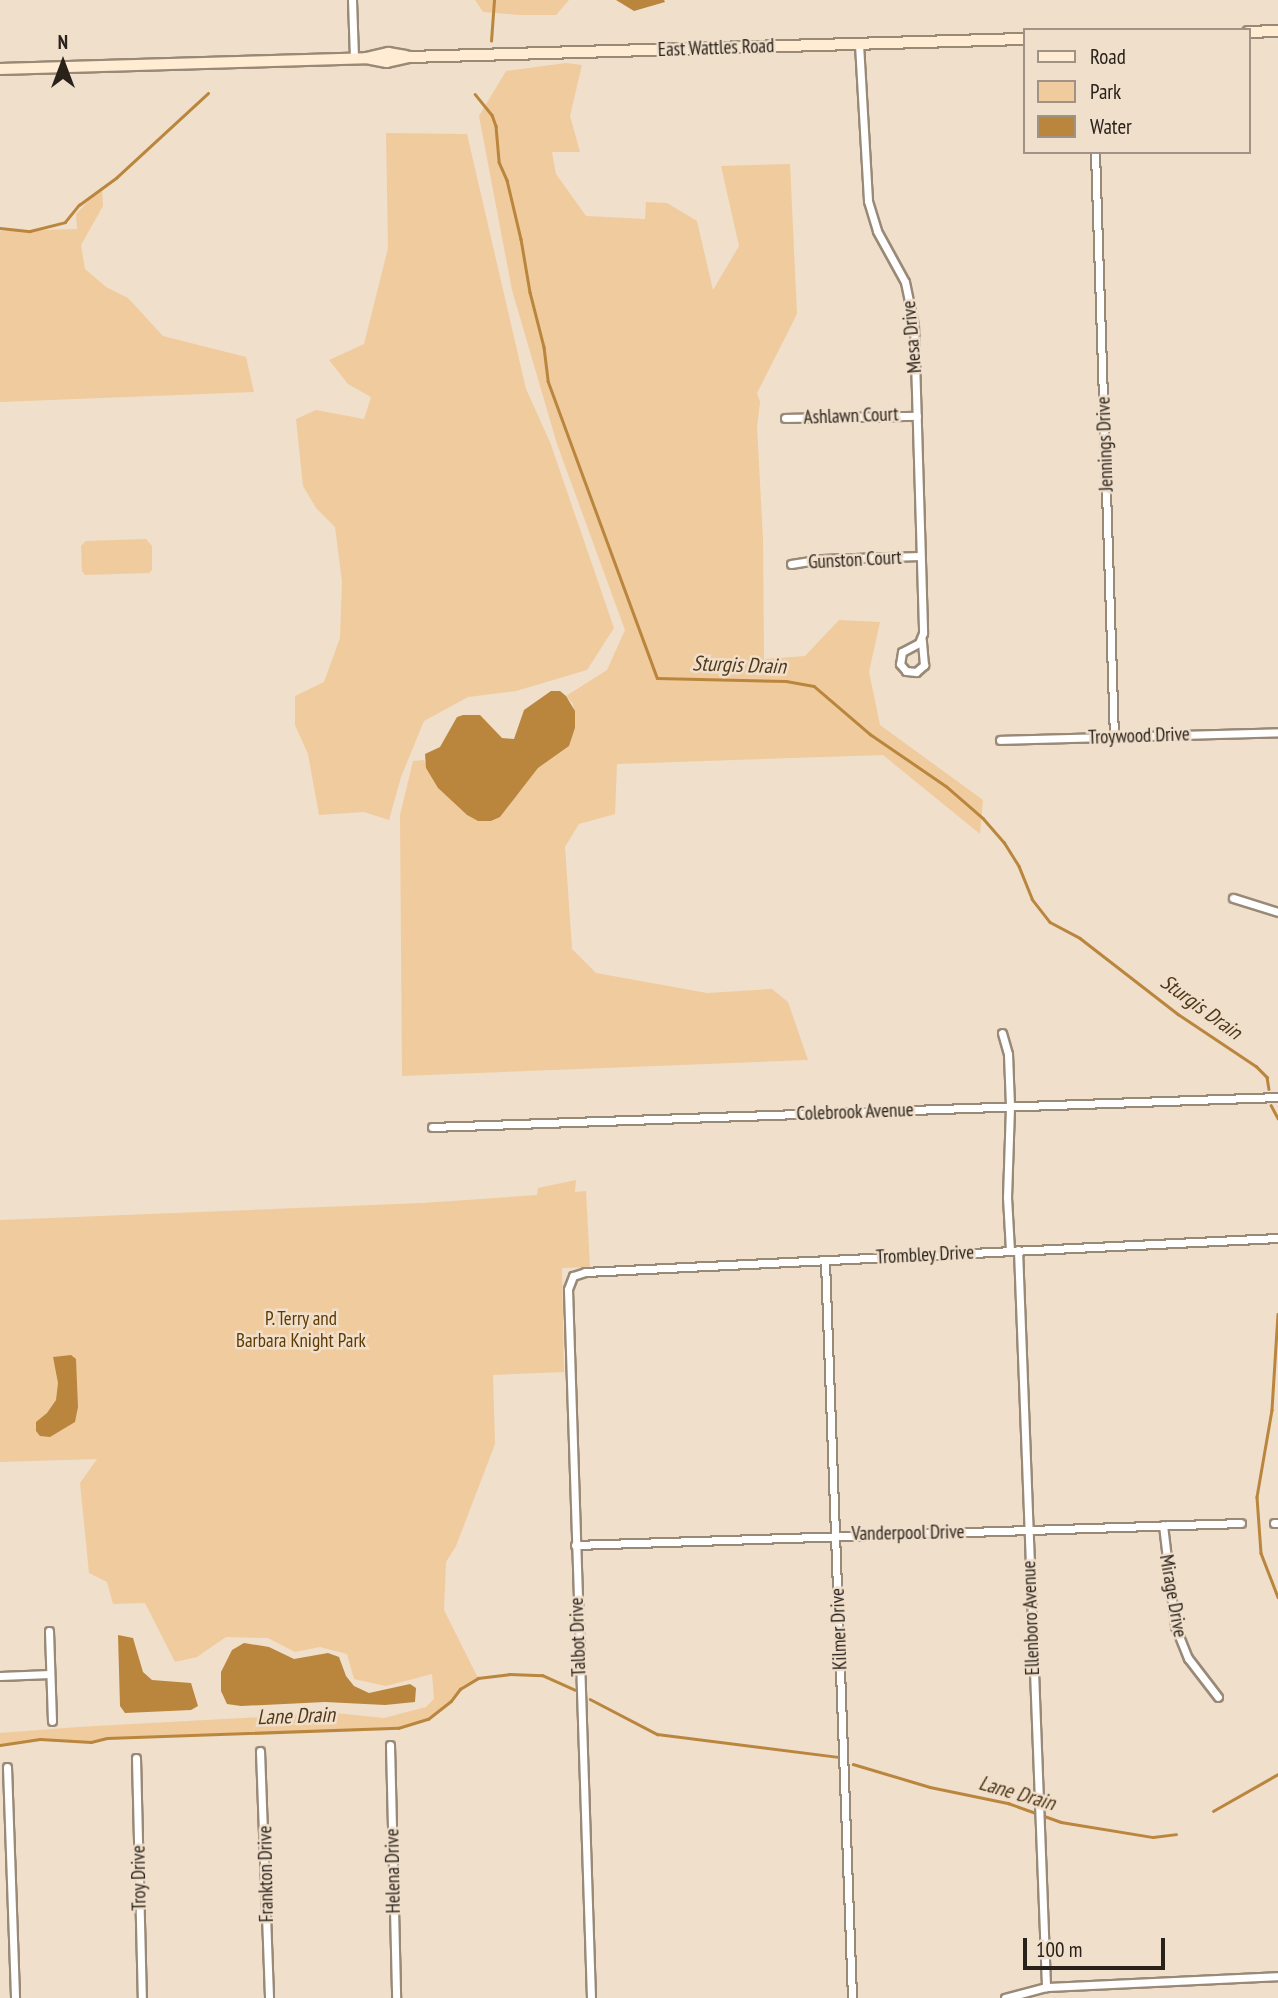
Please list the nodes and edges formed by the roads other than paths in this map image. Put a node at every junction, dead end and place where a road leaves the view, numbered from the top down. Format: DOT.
graph roads {
  1 [pos="352,0"];
  2 [pos="1278,31"];
  3 [pos="1250,32"];
  4 [pos="1023,39"];
  5 [pos="859,44"];
  6 [pos="354,58"];
  7 [pos="0,69"];
  8 [pos="1095,154"];
  9 [pos="916,415"];
  10 [pos="785,418"];
  11 [pos="920,556"];
  12 [pos="790,564"];
  13 [pos="922,640"];
  14 [pos="1278,732"];
  15 [pos="1114,736"];
  16 [pos="1000,740"];
  17 [pos="1233,898"];
  18 [pos="1278,912"];
  19 [pos="1002,1033"];
  20 [pos="1278,1097"];
  21 [pos="1010,1107"];
  22 [pos="432,1127"];
  23 [pos="1278,1238"];
  24 [pos="1014,1250"];
  25 [pos="825,1261"];
  26 [pos="573,1276"];
  27 [pos="1241,1523"];
  28 [pos="1163,1525"];
  29 [pos="1028,1530"];
  30 [pos="835,1534"];
  31 [pos="575,1545"];
  32 [pos="49,1631"];
  33 [pos="50,1674"];
  34 [pos="0,1675"];
  35 [pos="1218,1697"];
  36 [pos="52,1721"];
  37 [pos="390,1745"];
  38 [pos="260,1751"];
  39 [pos="136,1758"];
  40 [pos="7,1767"];
  41 [pos="1278,1976"];
  42 [pos="1045,1987"];
  43 [pos="15,1998"];
  44 [pos="142,1998"];
  45 [pos="269,1998"];
  46 [pos="396,1998"];
  47 [pos="591,1998"];
  48 [pos="852,1998"];
  49 [pos="1006,1998"];
  1 -- 6 [label="street"];
  2 -- 3 [label="main road"];
  4 -- 5 [label="main road, East Wattles Road"];
  5 -- 6 [label="main road, East Wattles Road"];
  5 -- 9 [label="street, Mesa Drive"];
  6 -- 7 [label="main road"];
  8 -- 15 [label="street, Jennings Drive"];
  9 -- 10 [label="street, Ashlawn Court"];
  9 -- 11 [label="street, Mesa Drive"];
  11 -- 12 [label="street, Gunston Court"];
  11 -- 13 [label="street, Mesa Drive"];
  13 -- 13 [label="street, Mesa Drive"];
  14 -- 15 [label="street, Troywood Drive"];
  15 -- 16 [label="street, Troywood Drive"];
  17 -- 18 [label="street"];
  19 -- 21 [label="street, Ellenboro Avenue"];
  20 -- 21 [label="street, Colebrook Avenue"];
  21 -- 22 [label="street, Colebrook Avenue"];
  21 -- 24 [label="street, Ellenboro Avenue"];
  23 -- 24 [label="street, Trombley Drive"];
  24 -- 25 [label="street, Trombley Drive"];
  24 -- 29 [label="street, Ellenboro Avenue"];
  25 -- 26 [label="street, Trombley Drive"];
  25 -- 30 [label="street, Kilmer Drive"];
  26 -- 31 [label="street, Talbot Drive"];
  27 -- 28 [label="street, Vanderpool Drive"];
  28 -- 29 [label="street, Vanderpool Drive"];
  28 -- 35 [label="street, Mirage Drive"];
  29 -- 30 [label="street, Vanderpool Drive"];
  29 -- 42 [label="street, Ellenboro Avenue"];
  30 -- 31 [label="street, Vanderpool Drive"];
  30 -- 48 [label="street, Kilmer Drive"];
  31 -- 47 [label="street, Talbot Drive"];
  32 -- 33 [label="street"];
  33 -- 34 [label="street"];
  33 -- 36 [label="street"];
  37 -- 46 [label="street, Helena Drive"];
  38 -- 45 [label="street, Frankton Drive"];
  39 -- 44 [label="street, Troy Drive"];
  40 -- 43 [label="street"];
  41 -- 42 [label="street"];
  42 -- 49 [label="street"];
}
